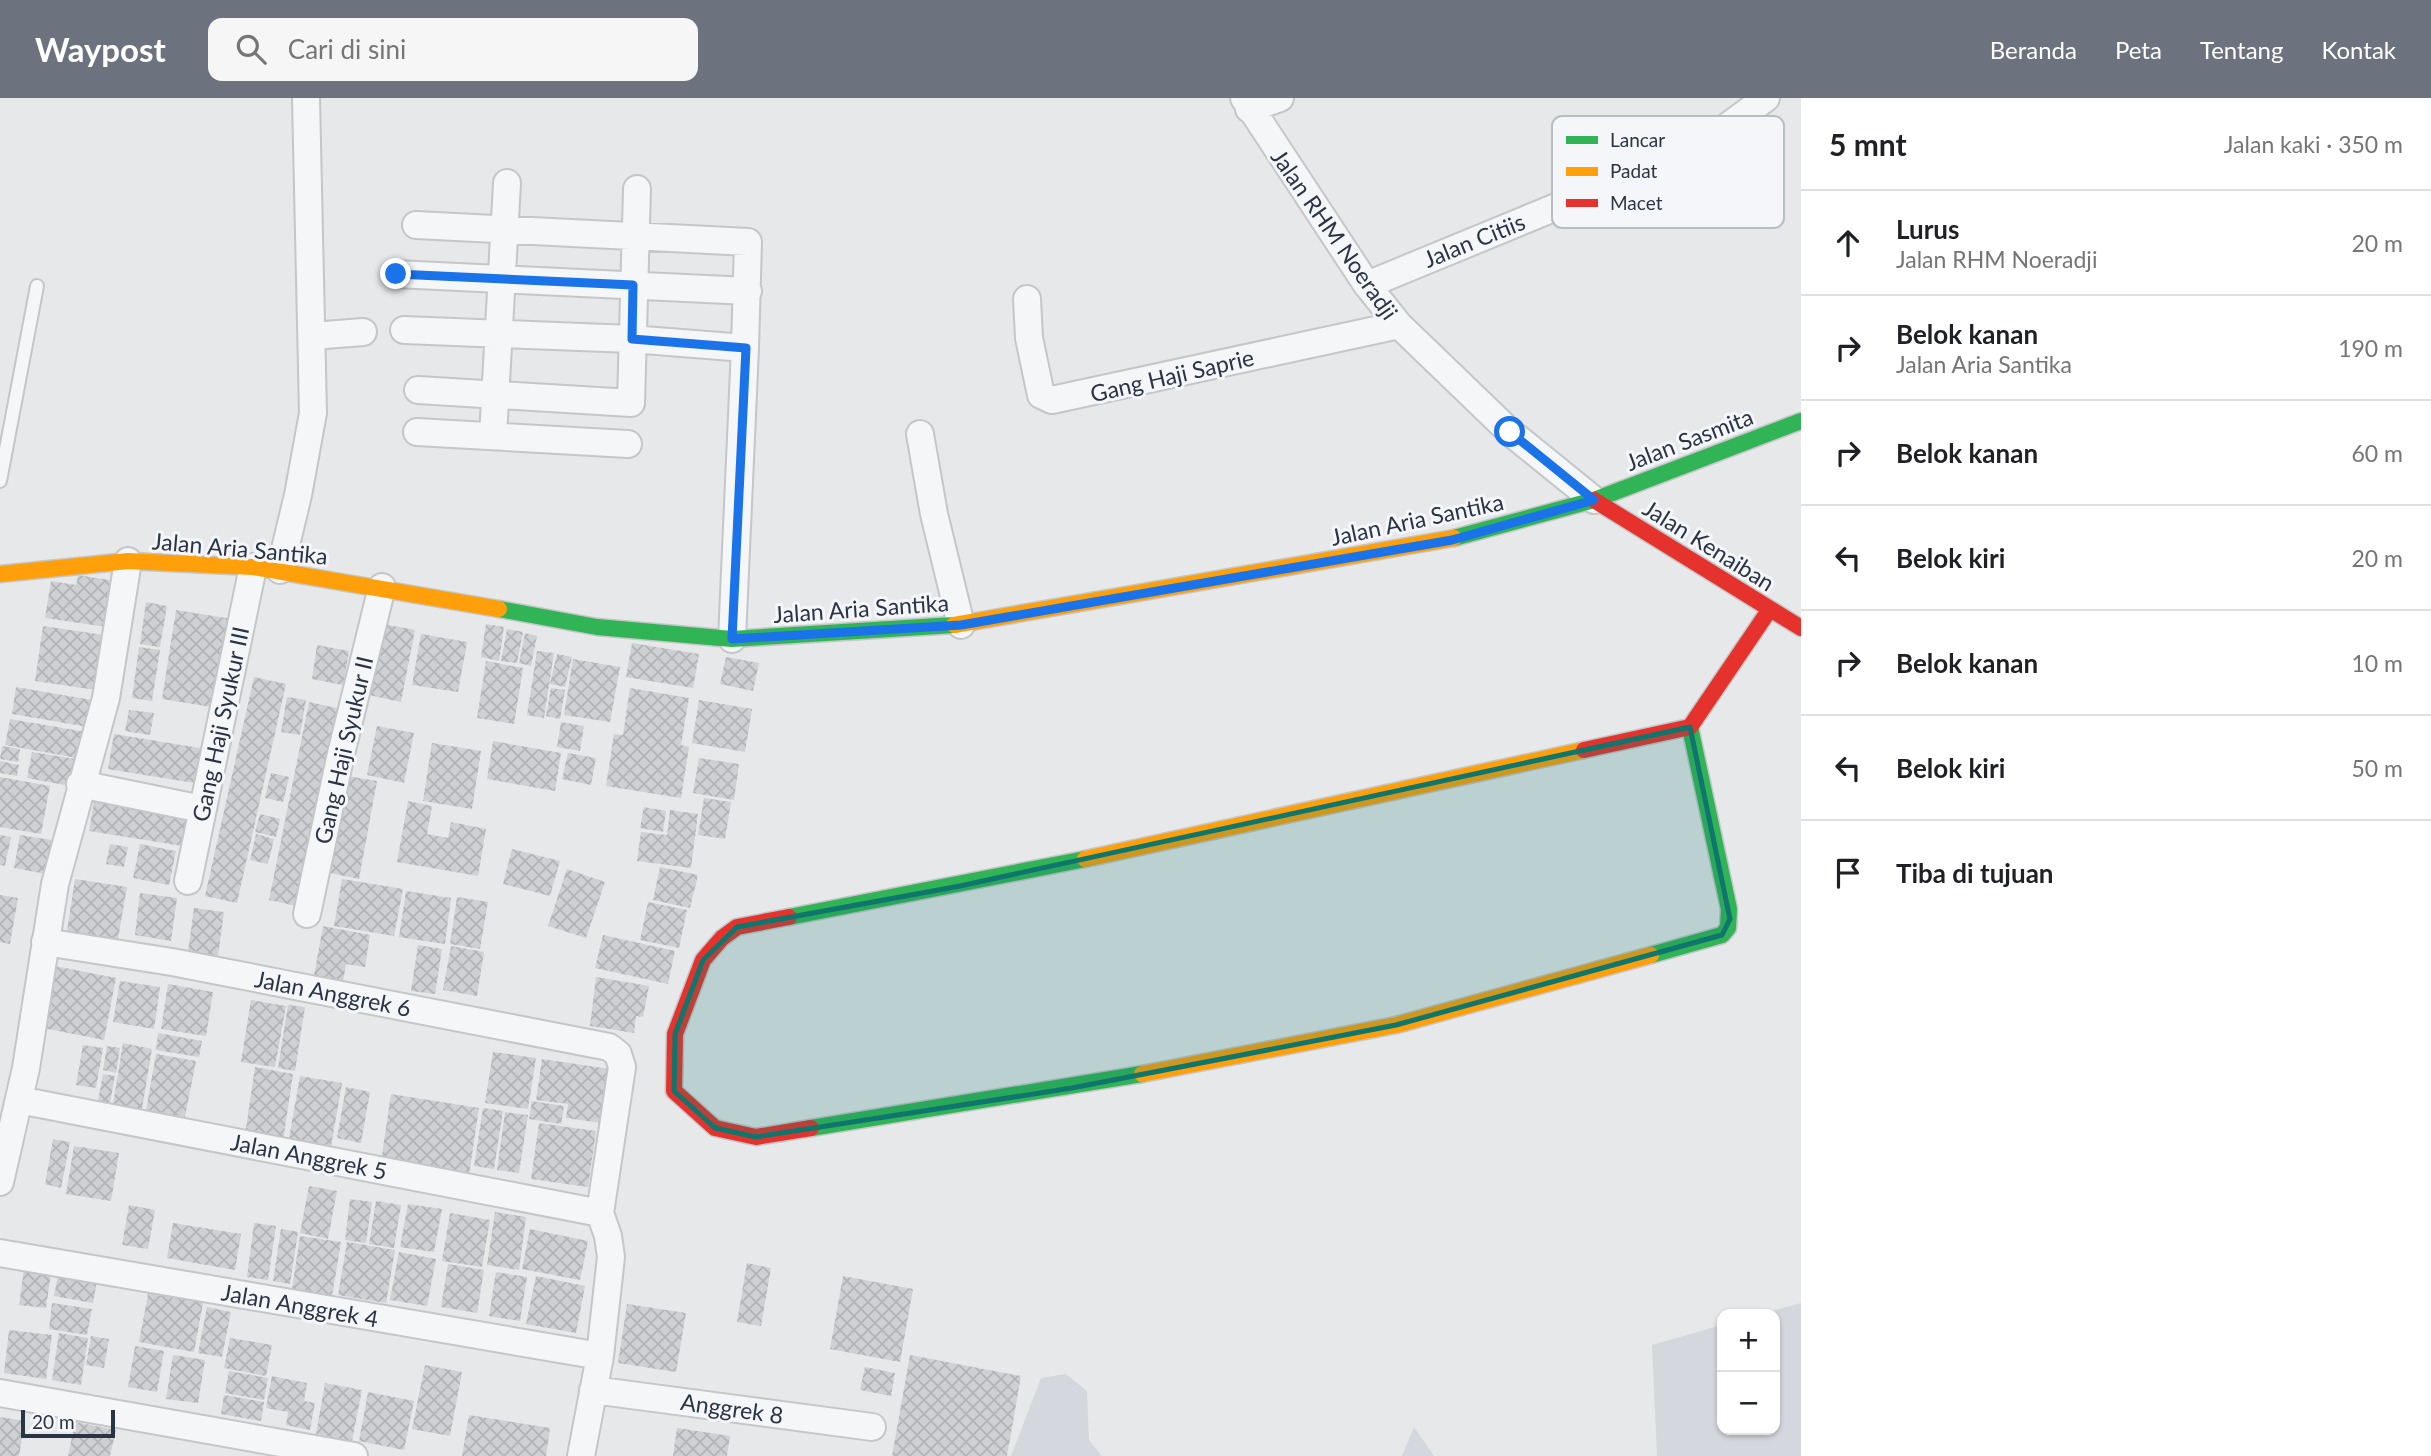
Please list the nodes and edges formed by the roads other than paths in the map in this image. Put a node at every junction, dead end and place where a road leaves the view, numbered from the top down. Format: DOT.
graph roads {
  1 [pos="306,98"];
  2 [pos="1280,98"];
  3 [pos="1766,98"];
  4 [pos="1246,104"];
  5 [pos="1742,116"];
  6 [pos="507,183"];
  7 [pos="637,189"];
  8 [pos="1552,209"];
  9 [pos="416,225"];
  10 [pos="504,230"];
  11 [pos="635,237"];
  12 [pos="396,274"];
  13 [pos="502,279"];
  14 [pos="633,285"];
  15 [pos="1367,285"];
  16 [pos="37,286"];
  17 [pos="748,291"];
  18 [pos="1027,299"];
  19 [pos="1399,325"];
  20 [pos="404,330"];
  21 [pos="363,332"];
  22 [pos="499,334"];
  23 [pos="312,336"];
  24 [pos="632,339"];
  25 [pos="746,348"];
  26 [pos="418,390"];
  27 [pos="496,395"];
  28 [pos="1801,421"];
  29 [pos="417,432"];
  30 [pos="920,434"];
  31 [pos="493,436"];
  32 [pos="628,444"];
  33 [pos="0,481"];
  34 [pos="1594,500"];
  35 [pos="128,561"];
  36 [pos="253,567"];
  37 [pos="279,569"];
  38 [pos="0,575"];
  39 [pos="382,587"];
  40 [pos="1770,609"];
  41 [pos="961,625"];
  42 [pos="1801,628"];
  43 [pos="732,639"];
  44 [pos="1690,727"];
  45 [pos="80,784"];
  46 [pos="202,809"];
  47 [pos="188,881"];
  48 [pos="306,914"];
  49 [pos="45,942"];
  50 [pos="19,1100"];
  51 [pos="0,1182"];
  52 [pos="600,1213"];
  53 [pos="0,1253"];
  54 [pos="600,1356"];
  55 [pos="593,1390"];
  56 [pos="0,1393"];
  57 [pos="872,1427"];
  58 [pos="354,1456"];
  59 [pos="581,1456"];
  1 -- 23 [label="street"];
  2 -- 4 [label="street"];
  3 -- 5 [label="street, Jalan Citiis"];
  4 -- 15 [label="street, Jalan RHM Noeradji"];
  6 -- 10 [label="street"];
  7 -- 11 [label="street"];
  8 -- 15 [label="street, Jalan Citiis"];
  9 -- 10 [label="street"];
  10 -- 11 [label="street"];
  10 -- 13 [label="street"];
  11 -- 14 [label="street"];
  11 -- 17 [label="street"];
  12 -- 13 [label="street"];
  13 -- 14 [label="street"];
  13 -- 22 [label="street"];
  14 -- 17 [label="street"];
  14 -- 24 [label="street"];
  15 -- 19 [label="street, Jalan RHM Noeradji"];
  16 -- 33 [label="lane"];
  17 -- 25 [label="street"];
  18 -- 19 [label="street, Gang Haji Saprie"];
  19 -- 34 [label="street, Jalan RHM Noeradji"];
  20 -- 22 [label="street"];
  21 -- 23 [label="street"];
  22 -- 24 [label="street"];
  22 -- 27 [label="street"];
  23 -- 37 [label="street"];
  24 -- 25 [label="street"];
  24 -- 27 [label="street"];
  25 -- 43 [label="street"];
  26 -- 27 [label="street"];
  27 -- 31 [label="street"];
  28 -- 34 [label="street, Jalan Sasmita"];
  29 -- 31 [label="street"];
  30 -- 41 [label="street"];
  31 -- 32 [label="street"];
  34 -- 40 [label="street, Jalan Kenaiban"];
  34 -- 41 [label="street, Jalan Aria Santika"];
  35 -- 36 [label="street, Jalan Aria Santika"];
  35 -- 38 [label="street, Jalan Aria Santika"];
  35 -- 45 [label="street"];
  36 -- 37 [label="street, Jalan Aria Santika"];
  36 -- 46 [label="street, Gang Haji Syukur III"];
  37 -- 39 [label="street, Jalan Aria Santika"];
  39 -- 43 [label="street, Jalan Aria Santika"];
  39 -- 48 [label="street, Gang Haji Syukur II"];
  40 -- 42 [label="street, Jalan Kenaiban"];
  40 -- 44 [label="street"];
  41 -- 43 [label="street, Jalan Aria Santika"];
  44 -- 44 [label="street"];
  45 -- 46 [label="street"];
  45 -- 49 [label="street"];
  46 -- 47 [label="street, Gang Haji Syukur III"];
  49 -- 50 [label="street"];
  49 -- 52 [label="street, Jalan Anggrek 6"];
  50 -- 51 [label="street"];
  50 -- 52 [label="street, Jalan Anggrek 5"];
  52 -- 54 [label="street"];
  53 -- 54 [label="street, Jalan Anggrek 4"];
  54 -- 55 [label="street"];
  55 -- 57 [label="street, Anggrek 8"];
  55 -- 59 [label="street"];
  56 -- 58 [label="street"];
}
